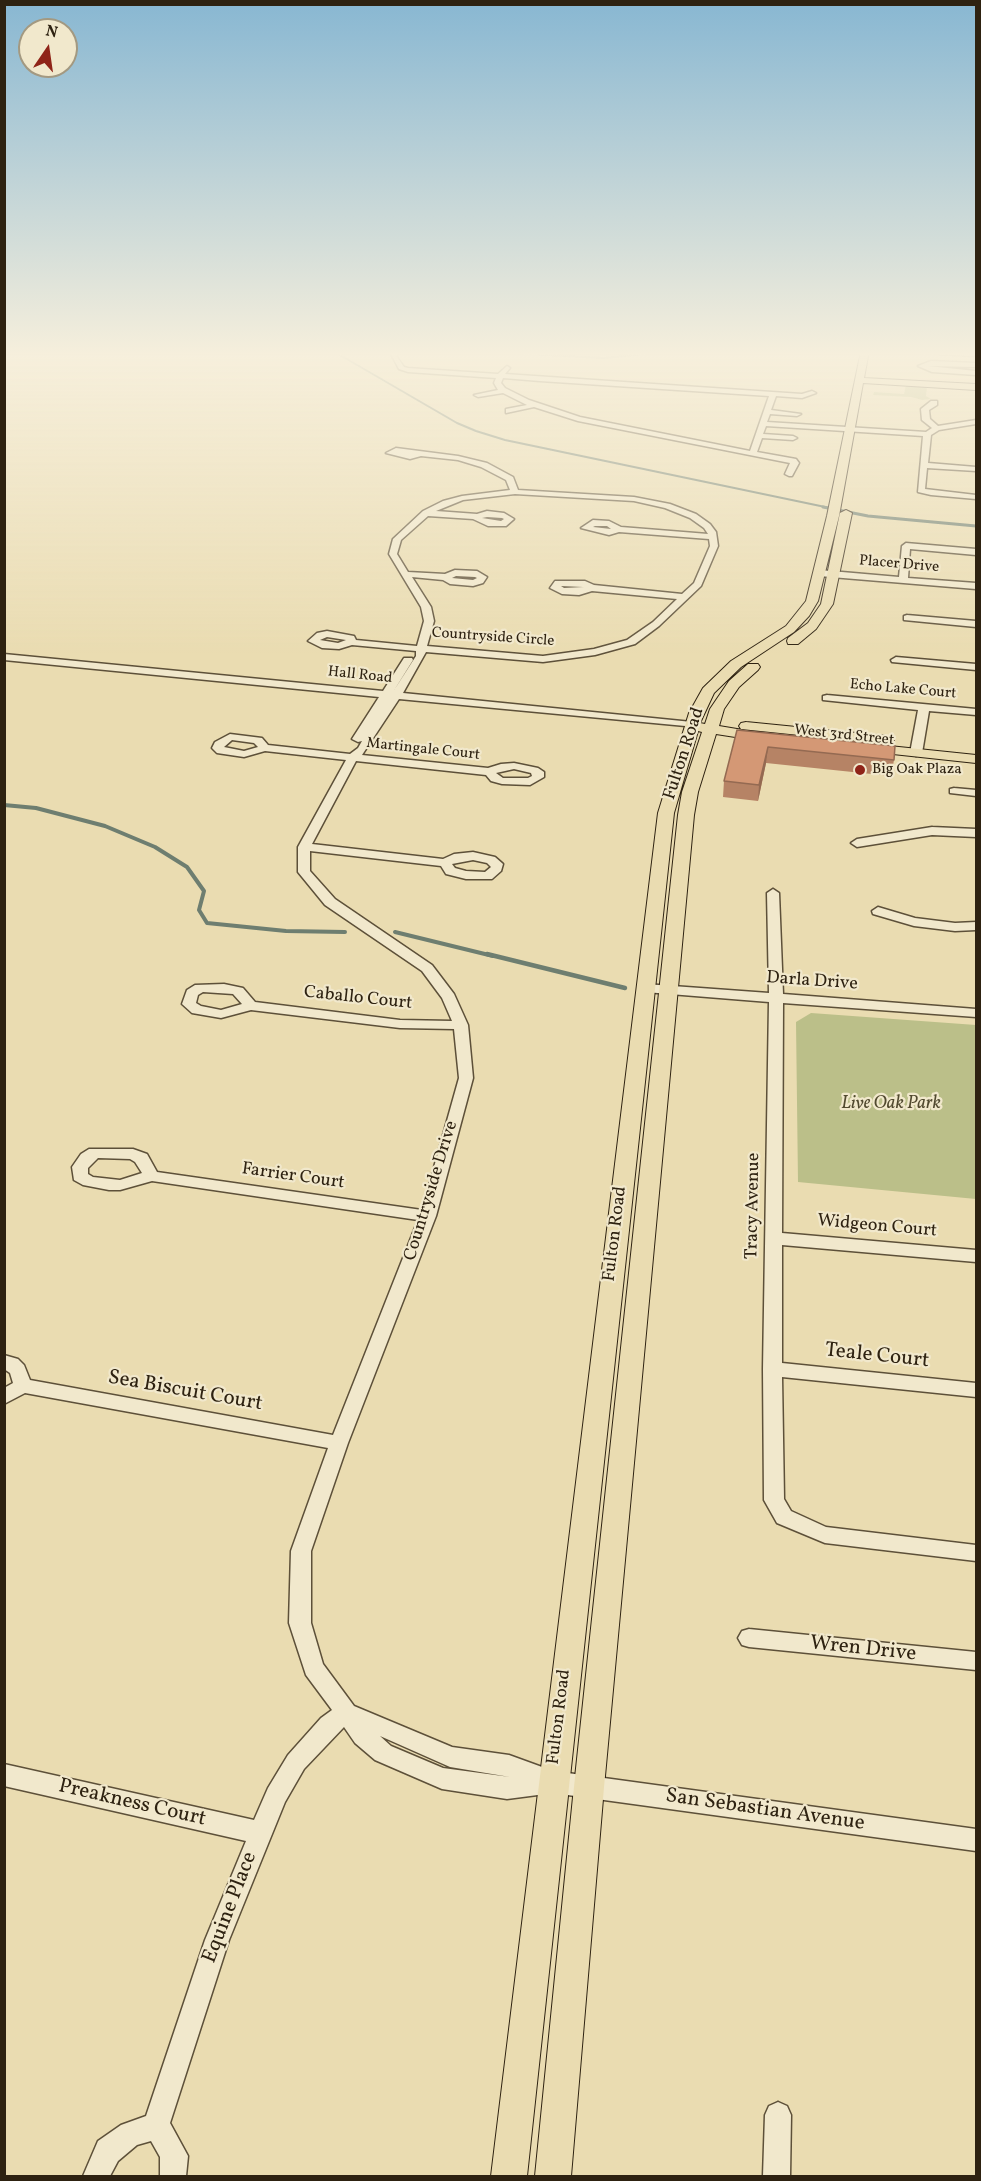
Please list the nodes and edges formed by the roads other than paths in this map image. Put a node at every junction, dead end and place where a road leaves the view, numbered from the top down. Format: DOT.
graph roads {
  1 [pos="748,453"];
  2 [pos="846,453"];
  3 [pos="925,453"];
  4 [pos="422,454"];
  5 [pos="728,461"];
  6 [pos="924,465"];
  7 [pos="976,469"];
  8 [pos="789,474"];
  9 [pos="515,492"];
  10 [pos="976,497"];
  11 [pos="849,502"];
  12 [pos="426,513"];
  13 [pos="477,517"];
  14 [pos="839,517"];
  15 [pos="619,529"];
  16 [pos="712,537"];
  17 [pos="976,552"];
  18 [pos="819,573"];
  19 [pos="405,574"];
  20 [pos="834,574"];
  21 [pos="446,576"];
  22 [pos="903,580"];
  23 [pos="976,586"];
  24 [pos="592,588"];
  25 [pos="684,597"];
  26 [pos="907,618"];
  27 [pos="976,624"];
  28 [pos="351,642"];
  29 [pos="421,649"];
  30 [pos="4,657"];
  31 [pos="896,660"];
  32 [pos="976,666"];
  33 [pos="385,694"];
  34 [pos="398,696"];
  35 [pos="827,698"];
  36 [pos="924,707"];
  37 [pos="976,712"];
  38 [pos="705,726"];
  39 [pos="266,748"];
  40 [pos="917,748"];
  41 [pos="976,749"];
  42 [pos="353,757"];
  43 [pos="976,759"];
  44 [pos="489,772"];
  45 [pos="954,791"];
  46 [pos="976,794"];
  47 [pos="976,833"];
  48 [pos="857,843"];
  49 [pos="304,847"];
  50 [pos="445,863"];
  51 [pos="772,893"];
  52 [pos="878,911"];
  53 [pos="976,926"];
  54 [pos="657,989"];
  55 [pos="776,998"];
  56 [pos="251,1006"];
  57 [pos="976,1013"];
  58 [pos="461,1025"];
  59 [pos="152,1176"];
  60 [pos="428,1216"];
  61 [pos="773,1238"];
  62 [pos="976,1256"];
  63 [pos="4,1362"];
  64 [pos="772,1369"];
  65 [pos="23,1386"];
  66 [pos="976,1390"];
  67 [pos="4,1397"];
  68 [pos="339,1443"];
  69 [pos="976,1553"];
  70 [pos="750,1638"];
  71 [pos="976,1661"];
  72 [pos="346,1713"];
  73 [pos="4,1775"];
  74 [pos="553,1782"];
  75 [pos="589,1787"];
  76 [pos="260,1833"];
  77 [pos="976,1840"];
  78 [pos="778,2115"];
  79 [pos="156,2126"];
  80 [pos="96,2176"];
  81 [pos="173,2176"];
  82 [pos="509,2176"];
  83 [pos="553,2176"];
  84 [pos="776,2176"];
  1 -- 5 [label="street"];
  1 -- 8 [label="street"];
  2 -- 14 [label="main road, Fulton Road"];
  3 -- 6 [label="street"];
  4 -- 9 [label="street"];
  6 -- 7 [label="street"];
  6 -- 10 [label="street"];
  9 -- 12 [label="street, Countryside Circle"];
  9 -- 16 [label="street, Countryside Circle"];
  11 -- 14 [label="main road, Fulton Road"];
  12 -- 13 [label="street"];
  12 -- 19 [label="street, Countryside Circle"];
  14 -- 18 [label="main road, Fulton Road"];
  14 -- 20 [label="main road, Fulton Road"];
  15 -- 16 [label="street"];
  16 -- 25 [label="street, Countryside Circle"];
  17 -- 22 [label="street"];
  18 -- 20 [label="street, Placer Drive"];
  18 -- 38 [label="main road, Fulton Road"];
  19 -- 21 [label="street"];
  19 -- 29 [label="street, Countryside Circle"];
  20 -- 22 [label="street, Placer Drive"];
  20 -- 38 [label="main road, Fulton Road"];
  22 -- 23 [label="street, Placer Drive"];
  24 -- 25 [label="street"];
  25 -- 29 [label="street, Countryside Circle"];
  26 -- 27 [label="street"];
  28 -- 29 [label="street"];
  29 -- 33 [label="street"];
  29 -- 34 [label="street"];
  30 -- 33 [label="street, Hall Road"];
  31 -- 32 [label="street"];
  33 -- 34 [label="street, Hall Road"];
  33 -- 42 [label="street"];
  34 -- 38 [label="street, Hall Road"];
  34 -- 42 [label="street"];
  35 -- 36 [label="street, Echo Lake Court"];
  36 -- 37 [label="street, Echo Lake Court"];
  36 -- 40 [label="street"];
  38 -- 40 [label="main road, West 3rd Street"];
  38 -- 54 [label="main road, Fulton Road"];
  39 -- 42 [label="street, Martingale Court"];
  40 -- 41 [label="main road, West 3rd Street"];
  40 -- 43 [label="main road, West 3rd Street"];
  42 -- 44 [label="street, Martingale Court"];
  42 -- 49 [label="street"];
  45 -- 46 [label="street"];
  47 -- 48 [label="street"];
  49 -- 50 [label="street"];
  49 -- 58 [label="street, Countryside Drive"];
  51 -- 55 [label="street, Tracy Avenue"];
  52 -- 53 [label="street"];
  54 -- 55 [label="street, Darla Drive"];
  54 -- 74 [label="main road, Fulton Road"];
  54 -- 75 [label="main road, Fulton Road"];
  55 -- 57 [label="street, Darla Drive"];
  55 -- 61 [label="street, Tracy Avenue"];
  56 -- 58 [label="street, Caballo Court"];
  58 -- 60 [label="street, Countryside Drive"];
  59 -- 60 [label="street, Farrier Court"];
  60 -- 68 [label="street, Countryside Drive"];
  61 -- 62 [label="street, Widgeon Court"];
  61 -- 64 [label="street, Tracy Avenue"];
  63 -- 65 [label="street"];
  64 -- 66 [label="street, Teale Court"];
  64 -- 69 [label="street, Tracy Avenue"];
  65 -- 67 [label="street"];
  65 -- 68 [label="street, Sea Biscuit Court"];
  68 -- 72 [label="street, Countryside Drive"];
  70 -- 71 [label="street, Wren Drive"];
  72 -- 74 [label="street, Countryside Drive"];
  72 -- 76 [label="street, Equine Place"];
  73 -- 76 [label="street, Preakness Court"];
  74 -- 75 [label="street, San Sebastian Avenue"];
  74 -- 82 [label="main road, Fulton Road"];
  75 -- 77 [label="street, San Sebastian Avenue"];
  75 -- 83 [label="main road, Fulton Road"];
  76 -- 79 [label="street, Equine Place"];
  78 -- 84 [label="street"];
  79 -- 80 [label="street"];
  79 -- 81 [label="street"];
}
